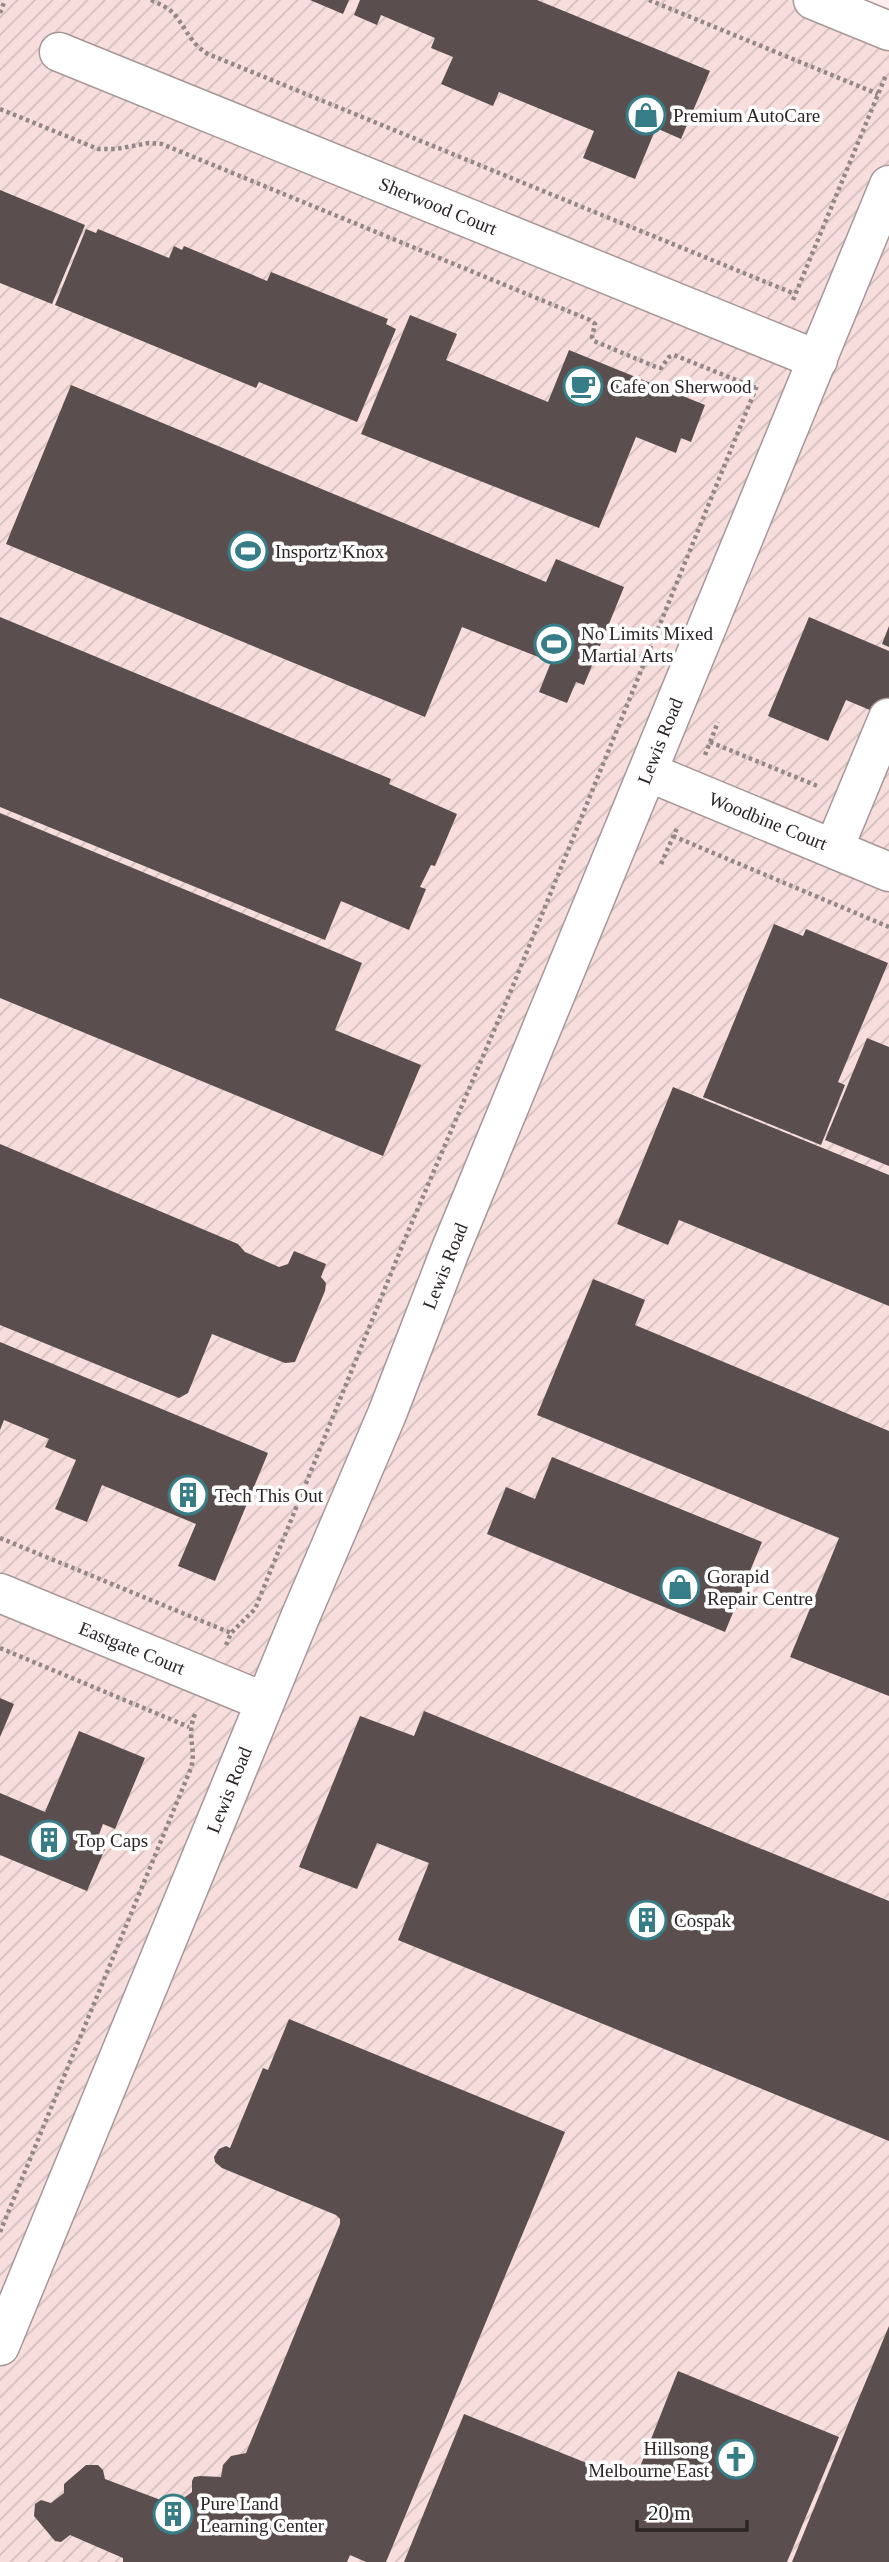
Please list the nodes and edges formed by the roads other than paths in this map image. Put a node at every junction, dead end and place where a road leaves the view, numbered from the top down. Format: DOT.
graph roads {
  1 [pos="813,0"];
  2 [pos="889,31"];
  3 [pos="59,52"];
  4 [pos="889,185"];
  5 [pos="818,360"];
  6 [pos="888,718"];
  7 [pos="648,772"];
  8 [pos="834,848"];
  9 [pos="889,872"];
  10 [pos="0,1593"];
  11 [pos="265,1702"];
  12 [pos="0,2346"];
  1 -- 2 [label="street"];
  3 -- 5 [label="street, Sherwood Court"];
  4 -- 5 [label="street, Lewis Road"];
  5 -- 7 [label="street, Lewis Road"];
  6 -- 8 [label="street"];
  7 -- 8 [label="street, Woodbine Court"];
  7 -- 11 [label="street, Lewis Road"];
  8 -- 9 [label="street, Woodbine Court"];
  10 -- 11 [label="street, Eastgate Court"];
  11 -- 12 [label="street, Lewis Road"];
}
